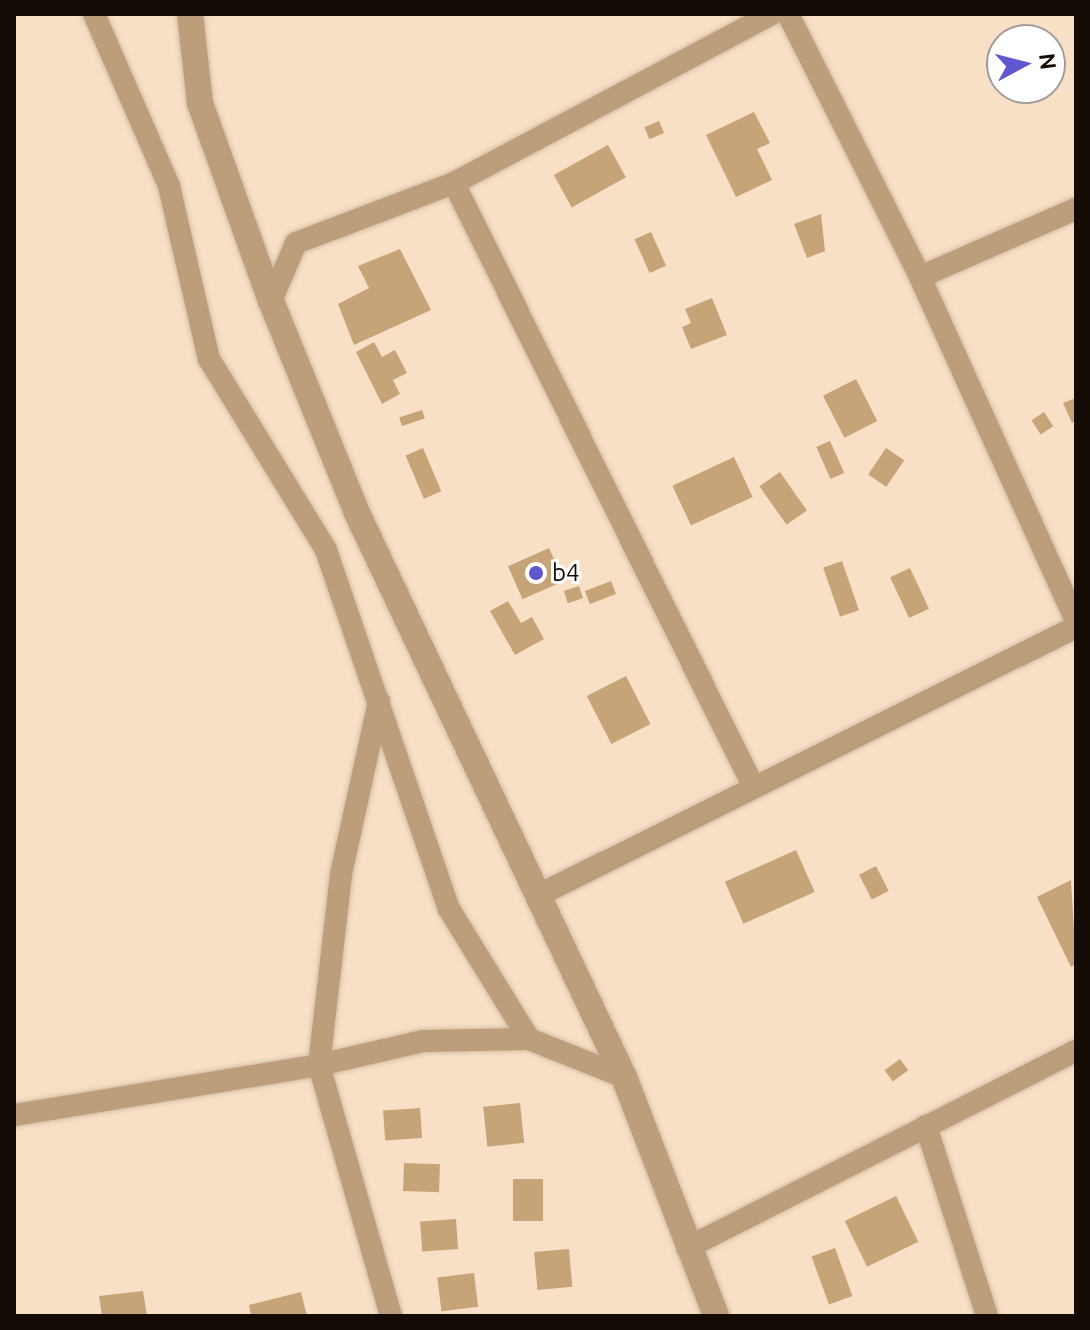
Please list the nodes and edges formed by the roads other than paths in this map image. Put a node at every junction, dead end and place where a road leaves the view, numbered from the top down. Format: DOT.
graph roads {
  1 [pos="94,14"];
  2 [pos="190,14"];
  3 [pos="772,14"];
  4 [pos="788,14"];
  5 [pos="454,183"];
  6 [pos="1076,209"];
  7 [pos="920,277"];
  8 [pos="271,301"];
  9 [pos="1076,624"];
  10 [pos="380,699"];
  11 [pos="754,788"];
  12 [pos="539,895"];
  13 [pos="529,1039"];
  14 [pos="1076,1051"];
  15 [pos="319,1065"];
  16 [pos="624,1077"];
  17 [pos="14,1115"];
  18 [pos="926,1126"];
  19 [pos="687,1248"];
  20 [pos="391,1316"];
  21 [pos="716,1316"];
  22 [pos="987,1316"];
  1 -- 10 [label="street"];
  2 -- 8 [label="street"];
  3 -- 5 [label="street"];
  4 -- 7 [label="street"];
  5 -- 8 [label="street"];
  5 -- 11 [label="street"];
  6 -- 7 [label="street"];
  7 -- 9 [label="street"];
  8 -- 12 [label="street"];
  9 -- 11 [label="street"];
  10 -- 13 [label="street"];
  10 -- 15 [label="street"];
  11 -- 12 [label="street"];
  12 -- 16 [label="street"];
  13 -- 15 [label="street"];
  13 -- 16 [label="street"];
  14 -- 18 [label="street"];
  15 -- 17 [label="street"];
  15 -- 20 [label="street"];
  16 -- 19 [label="street"];
  18 -- 19 [label="street"];
  18 -- 22 [label="street"];
  19 -- 21 [label="street"];
}
